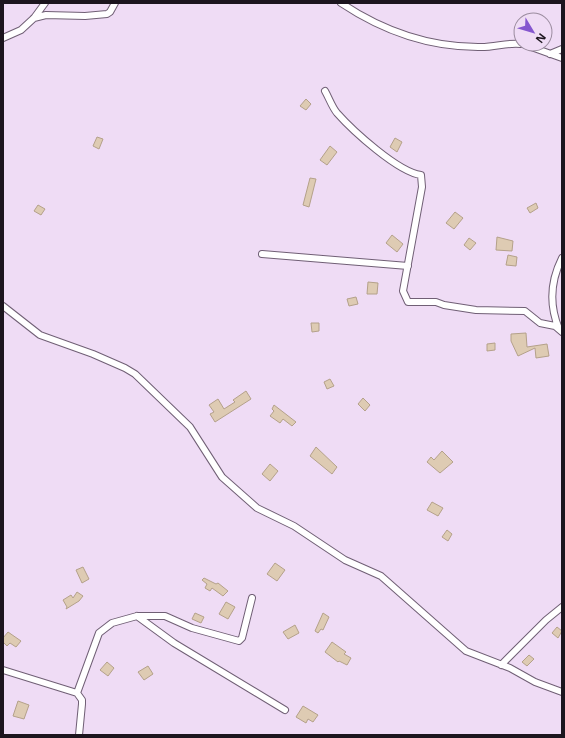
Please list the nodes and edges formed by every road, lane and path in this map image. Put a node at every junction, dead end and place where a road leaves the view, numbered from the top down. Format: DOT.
graph roads {
  1 [pos="45,3"];
  2 [pos="115,3"];
  3 [pos="341,3"];
  4 [pos="34,18"];
  5 [pos="3,38"];
  6 [pos="513,45"];
  7 [pos="562,49"];
  8 [pos="544,52"];
  9 [pos="550,54"];
  10 [pos="562,58"];
  11 [pos="325,91"];
  12 [pos="262,254"];
  13 [pos="562,258"];
  14 [pos="408,266"];
  15 [pos="3,306"];
  16 [pos="560,331"];
  17 [pos="252,598"];
  18 [pos="562,607"];
  19 [pos="137,616"];
  20 [pos="501,665"];
  21 [pos="3,670"];
  22 [pos="562,692"];
  23 [pos="77,693"];
  24 [pos="285,710"];
  25 [pos="79,735"];
  1 -- 4 [label="street"];
  2 -- 4 [label="street"];
  3 -- 6 [label="street"];
  4 -- 5 [label="street"];
  7 -- 9 [label="street"];
  8 -- 9 [label="street"];
  9 -- 10 [label="street"];
  11 -- 14 [label="street"];
  12 -- 14 [label="street"];
  13 -- 16 [label="street"];
  14 -- 16 [label="street"];
  15 -- 20 [label="street"];
  17 -- 19 [label="street"];
  18 -- 20 [label="street"];
  19 -- 23 [label="street"];
  19 -- 24 [label="street"];
  20 -- 22 [label="street"];
  21 -- 23 [label="street"];
  23 -- 25 [label="street"];
}
